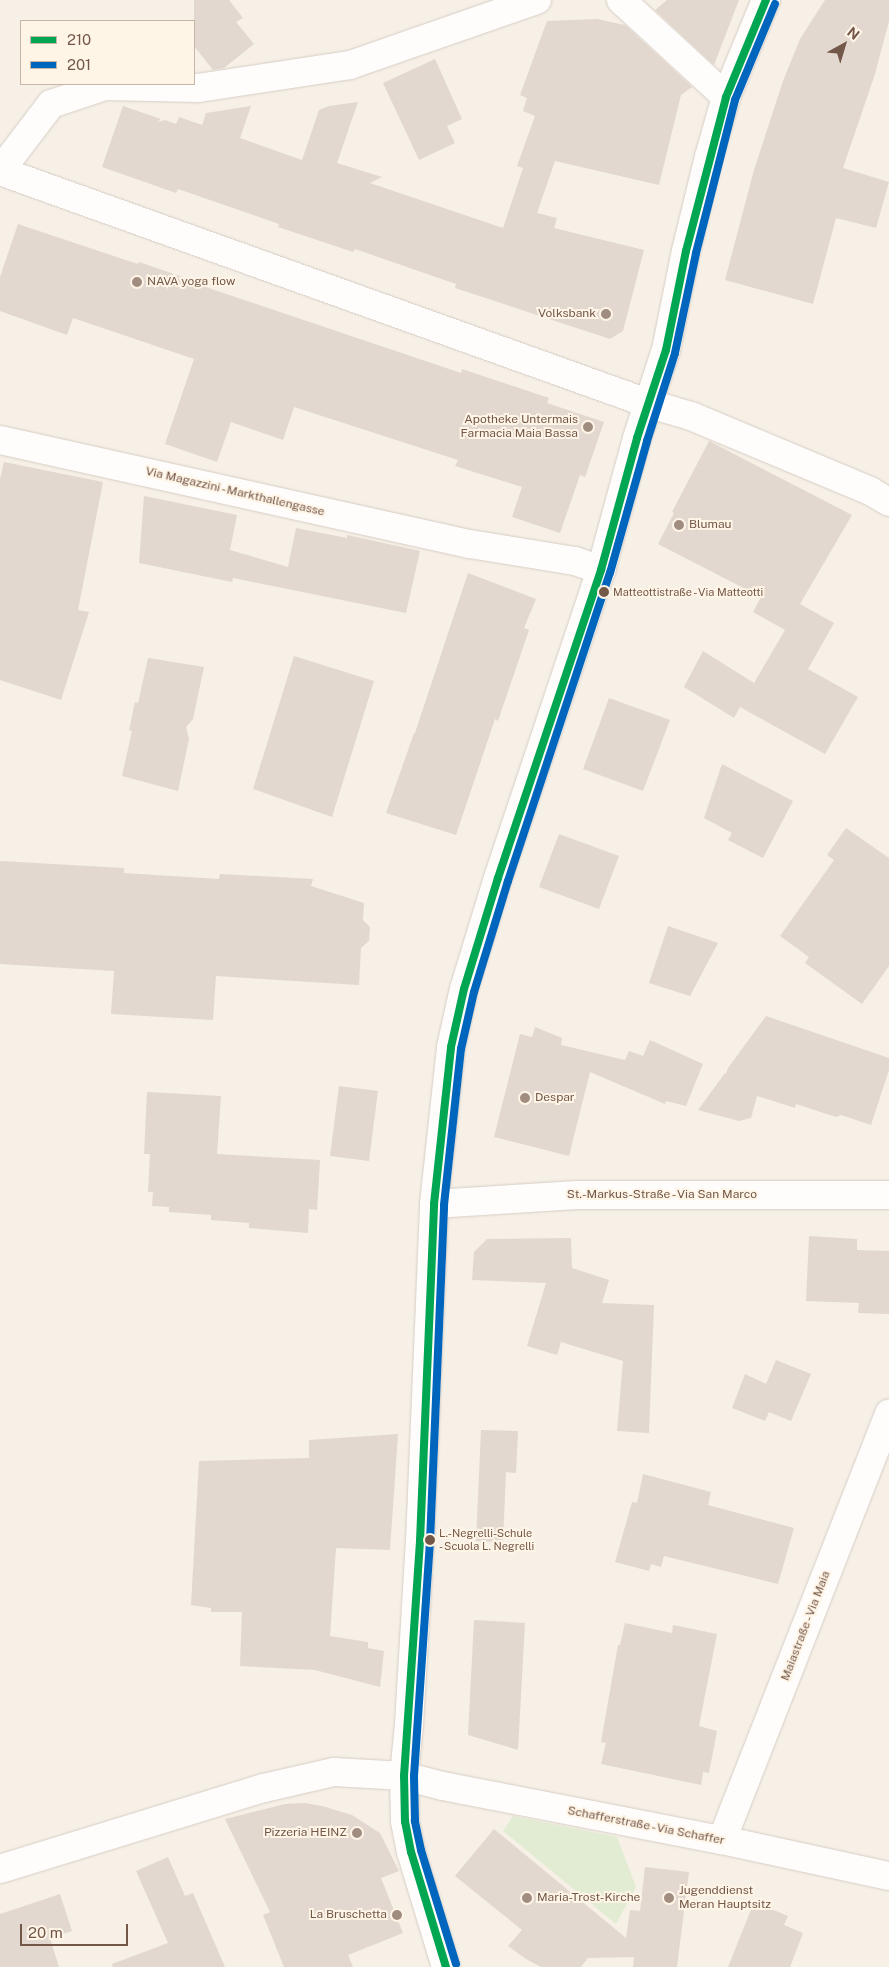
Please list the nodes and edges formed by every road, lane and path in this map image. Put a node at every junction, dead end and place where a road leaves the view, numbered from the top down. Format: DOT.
graph roads {
  1 [pos="537,0"];
  2 [pos="621,0"];
  3 [pos="766,0"];
  4 [pos="726,97"];
  5 [pos="0,171"];
  6 [pos="650,404"];
  7 [pos="0,440"];
  8 [pos="889,502"];
  9 [pos="601,570"];
  10 [pos="889,1195"];
  11 [pos="434,1204"];
  12 [pos="889,1413"];
  13 [pos="404,1776"];
  14 [pos="722,1840"];
  15 [pos="0,1869"];
  16 [pos="889,1876"];
  17 [pos="446,1967"];
  1 -- 5 [label="street"];
  2 -- 4 [label="street"];
  3 -- 4 [label="street"];
  4 -- 6 [label="street"];
  5 -- 6 [label="street"];
  6 -- 8 [label="street"];
  6 -- 9 [label="street"];
  7 -- 9 [label="street, Via Magazzini - Markthallengasse"];
  9 -- 11 [label="street"];
  10 -- 11 [label="street, St.-Markus-Straße - Via San Marco"];
  11 -- 13 [label="street"];
  12 -- 14 [label="street, Maiastraße - Via Maia"];
  13 -- 14 [label="street, Schafferstraße - Via Schaffer"];
  13 -- 15 [label="street, Schafferstraße - Via Schaffer"];
  13 -- 17 [label="street"];
  14 -- 16 [label="street, Schafferstraße - Via Schaffer"];
}
